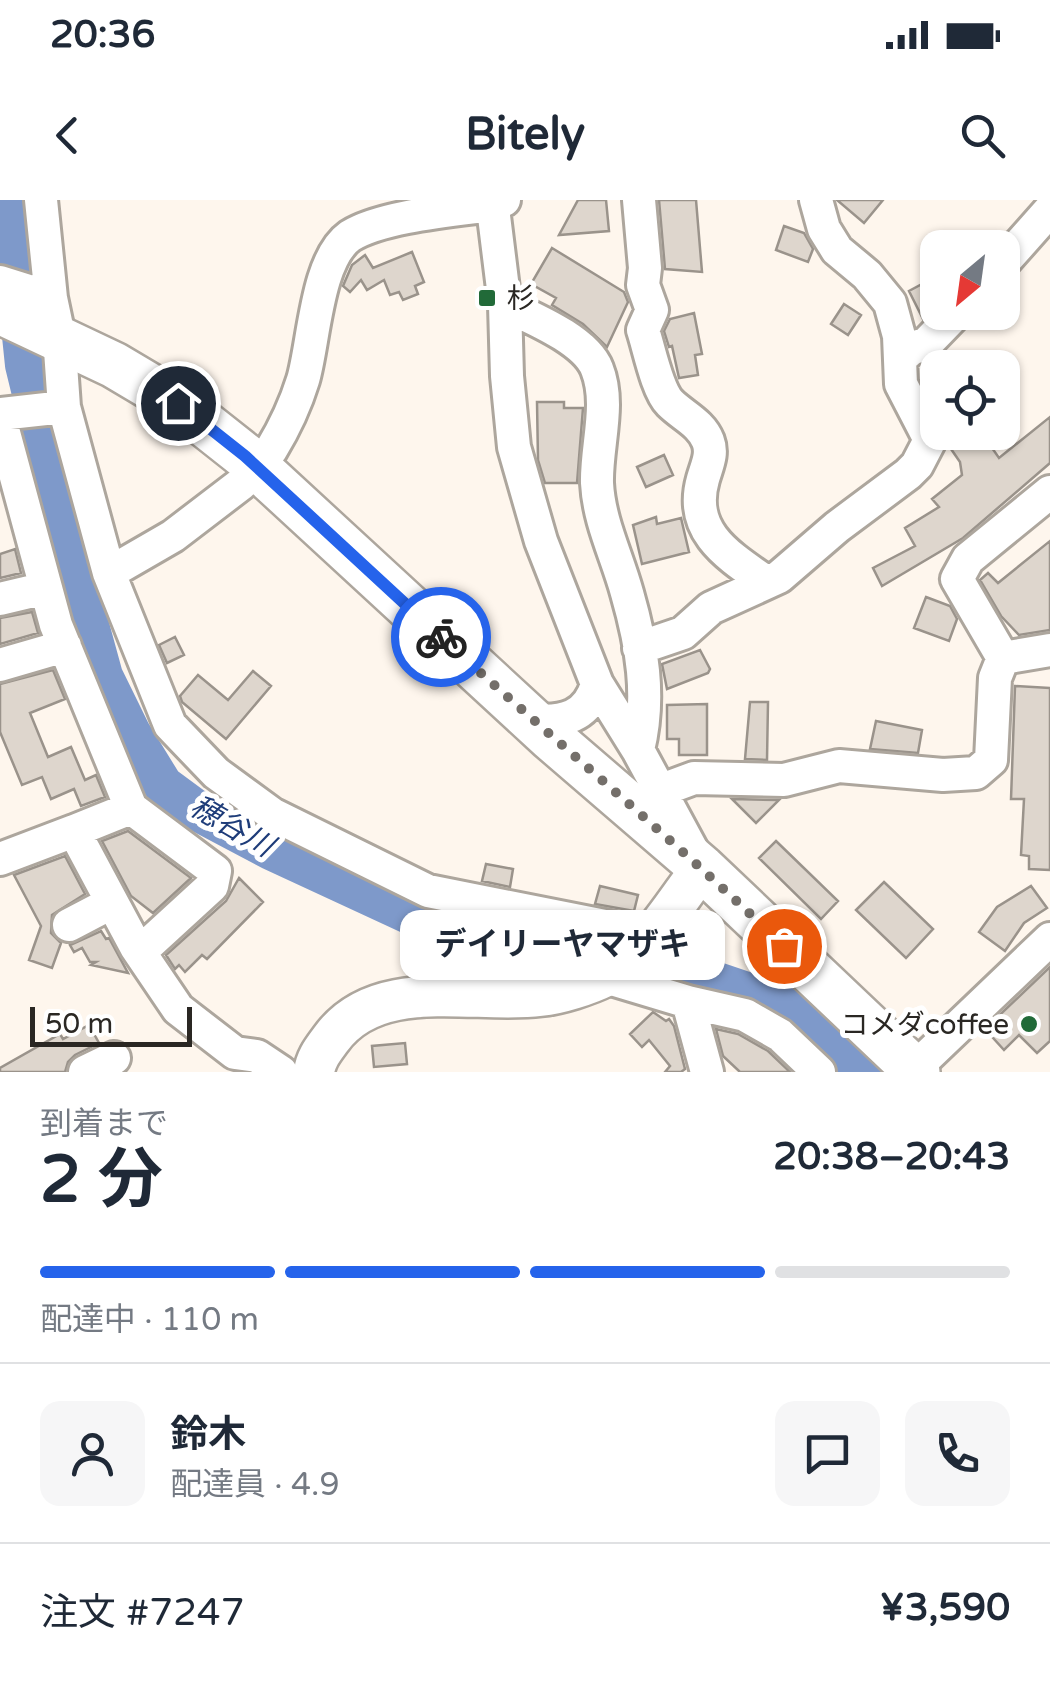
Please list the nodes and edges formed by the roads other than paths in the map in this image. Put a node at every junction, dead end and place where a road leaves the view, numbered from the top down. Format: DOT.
graph roads {
  1 [pos="41,200"];
  2 [pos="639,200"];
  3 [pos="816,200"];
  4 [pos="496,202"];
  5 [pos="1050,210"];
  6 [pos="1020,244"];
  7 [pos="505,305"];
  8 [pos="30,308"];
  9 [pos="940,330"];
  10 [pos="900,359"];
  11 [pos="64,406"];
  12 [pos="0,416"];
  13 [pos="271,450"];
  14 [pos="241,484"];
  15 [pos="1050,492"];
  16 [pos="109,573"];
  17 [pos="766,582"];
  18 [pos="46,588"];
  19 [pos="0,599"];
  20 [pos="65,646"];
  21 [pos="639,648"];
  22 [pos="1050,650"];
  23 [pos="1003,658"];
  24 [pos="0,665"];
  25 [pos="597,684"];
  26 [pos="532,720"];
  27 [pos="638,750"];
  28 [pos="659,791"];
  29 [pos="130,808"];
  30 [pos="74,831"];
  31 [pos="0,858"];
  32 [pos="702,868"];
  33 [pos="112,903"];
  34 [pos="70,925"];
  35 [pos="650,935"];
  36 [pos="1050,940"];
  37 [pos="140,952"];
  38 [pos="605,976"];
  39 [pos="688,1002"];
  40 [pos="916,1071"];
  41 [pos="282,1072"];
  42 [pos="314,1072"];
  43 [pos="708,1072"];
  44 [pos="818,1072"];
  1 -- 8 [label="street"];
  2 -- 17 [label="street"];
  3 -- 10 [label="street"];
  4 -- 7 [label="street"];
  4 -- 13 [label="street"];
  5 -- 6 [label="street"];
  7 -- 21 [label="street"];
  7 -- 25 [label="street"];
  8 -- 11 [label="street"];
  8 -- 26 [label="highway"];
  9 -- 10 [label="street"];
  10 -- 17 [label="street"];
  11 -- 12 [label="street"];
  11 -- 16 [label="street"];
  12 -- 18 [label="street"];
  14 -- 16 [label="street"];
  15 -- 23 [label="street"];
  16 -- 35 [label="street"];
  17 -- 21 [label="street"];
  18 -- 19 [label="street"];
  18 -- 20 [label="street"];
  20 -- 24 [label="street"];
  20 -- 29 [label="street"];
  21 -- 27 [label="street"];
  22 -- 23 [label="street"];
  23 -- 28 [label="street"];
  25 -- 26 [label="street"];
  25 -- 27 [label="street"];
  26 -- 32 [label="highway"];
  27 -- 28 [label="street"];
  28 -- 32 [label="street"];
  29 -- 30 [label="street"];
  29 -- 37 [label="street"];
  30 -- 31 [label="street"];
  30 -- 33 [label="street"];
  32 -- 35 [label="main road"];
  32 -- 40 [label="highway"];
  33 -- 34 [label="street"];
  33 -- 37 [label="street"];
  35 -- 38 [label="main road"];
  36 -- 40 [label="street"];
  37 -- 41 [label="street"];
  38 -- 39 [label="street"];
  38 -- 42 [label="main road"];
  39 -- 43 [label="street"];
  39 -- 44 [label="street"];
}
